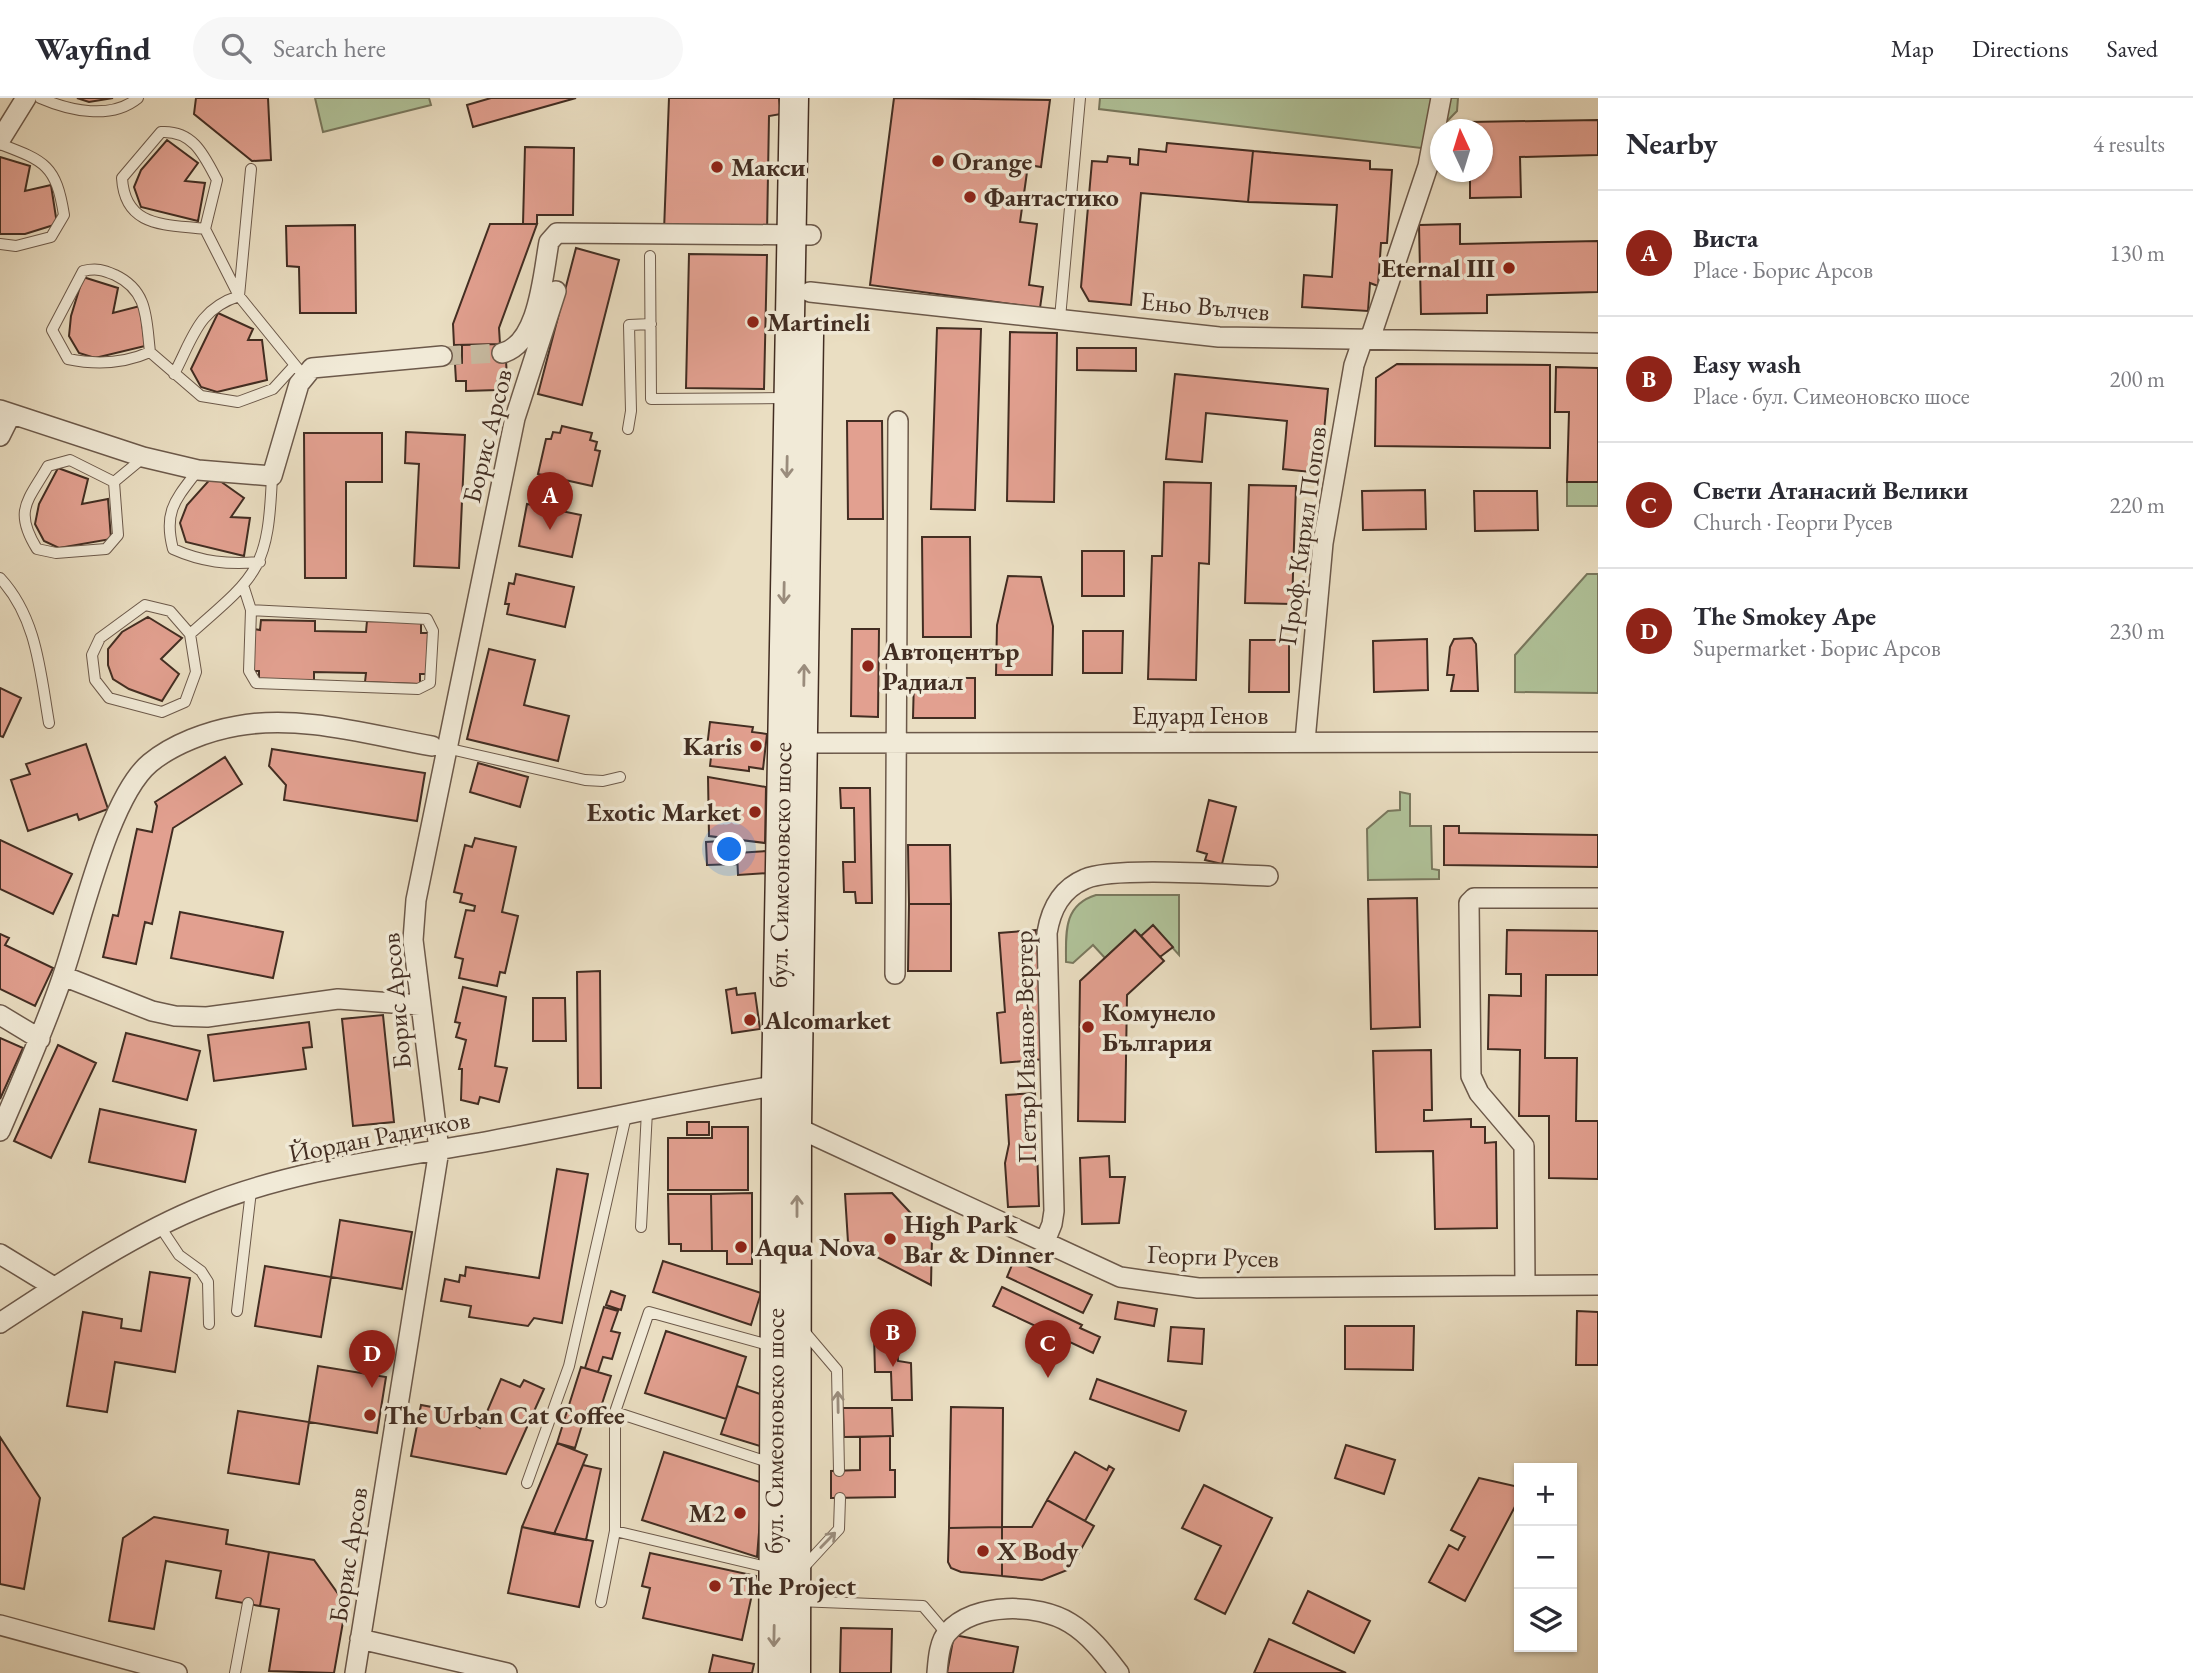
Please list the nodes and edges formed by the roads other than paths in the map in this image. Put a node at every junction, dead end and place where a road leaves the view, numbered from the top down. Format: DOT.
graph roads {
  1 [pos="26,98"];
  2 [pos="40,98"];
  3 [pos="138,98"];
  4 [pos="794,98"];
  5 [pos="813,98"];
  6 [pos="1080,98"];
  7 [pos="1441,98"];
  8 [pos="0,142"];
  9 [pos="251,169"];
  10 [pos="205,229"];
  11 [pos="802,235"];
  12 [pos="0,244"];
  13 [pos="650,256"];
  14 [pos="556,291"];
  15 [pos="810,292"];
  16 [pos="239,296"];
  17 [pos="1059,318"];
  18 [pos="651,324"];
  19 [pos="1366,339"];
  20 [pos="1598,343"];
  21 [pos="150,352"];
  22 [pos="502,353"];
  23 [pos="442,356"];
  24 [pos="299,370"];
  25 [pos="174,374"];
  26 [pos="788,398"];
  27 [pos="631,399"];
  28 [pos="651,399"];
  29 [pos="5,413"];
  30 [pos="898,421"];
  31 [pos="628,429"];
  32 [pos="0,436"];
  33 [pos="143,457"];
  34 [pos="198,470"];
  35 [pos="272,476"];
  36 [pos="114,482"];
  37 [pos="260,562"];
  38 [pos="0,578"];
  39 [pos="244,588"];
  40 [pos="251,610"];
  41 [pos="190,635"];
  42 [pos="49,723"];
  43 [pos="895,741"];
  44 [pos="1305,741"];
  45 [pos="1598,742"];
  46 [pos="803,743"];
  47 [pos="439,747"];
  48 [pos="620,777"];
  49 [pos="1268,876"];
  50 [pos="1598,898"];
  51 [pos="895,974"];
  52 [pos="63,976"];
  53 [pos="420,1005"];
  54 [pos="0,1015"];
  55 [pos="40,1039"];
  56 [pos="787,1083"];
  57 [pos="648,1111"];
  58 [pos="626,1116"];
  59 [pos="787,1123"];
  60 [pos="0,1131"];
  61 [pos="439,1150"];
  62 [pos="251,1191"];
  63 [pos="641,1227"];
  64 [pos="161,1228"];
  65 [pos="1044,1244"];
  66 [pos="0,1254"];
  67 [pos="1525,1285"];
  68 [pos="1598,1285"];
  69 [pos="54,1287"];
  70 [pos="237,1311"];
  71 [pos="0,1323"];
  72 [pos="797,1323"];
  73 [pos="209,1324"];
  74 [pos="776,1347"];
  75 [pos="615,1412"];
  76 [pos="775,1464"];
  77 [pos="839,1471"];
  78 [pos="527,1483"];
  79 [pos="840,1498"];
  80 [pos="615,1531"];
  81 [pos="789,1582"];
  82 [pos="601,1602"];
  83 [pos="248,1603"];
  84 [pos="0,1625"];
  85 [pos="946,1633"];
  86 [pos="360,1639"];
  87 [pos="177,1673"];
  88 [pos="235,1673"];
  89 [pos="355,1673"];
  90 [pos="507,1673"];
  91 [pos="773,1673"];
  92 [pos="796,1673"];
  93 [pos="937,1673"];
  94 [pos="1119,1673"];
  1 -- 8 [label="street"];
  2 -- 3 [label="lane"];
  4 -- 11 [label="main road, бул. Симеоновско шосе"];
  5 -- 11 [label="main road, бул. Симеоновско шосе"];
  6 -- 17 [label="lane"];
  7 -- 19 [label="street, Проф. Кирил Попов"];
  8 -- 12 [label="lane"];
  9 -- 16 [label="lane"];
  10 -- 10 [label="lane"];
  10 -- 16 [label="lane"];
  11 -- 15 [label="main road, бул. Симеоновско шосе"];
  11 -- 22 [label="street"];
  11 -- 26 [label="main road, бул. Симеоновско шосе"];
  13 -- 18 [label="lane"];
  14 -- 47 [label="street, Борис Арсов"];
  15 -- 17 [label="street, Еньо Вълчев"];
  46 -- 15 [label="main road, бул. Симеоновско шосе, one-way"];
  16 -- 24 [label="lane"];
  16 -- 25 [label="lane"];
  17 -- 19 [label="street, Еньо Вълчев"];
  18 -- 27 [label="lane"];
  18 -- 28 [label="lane"];
  19 -- 20 [label="street, Еньо Вълчев"];
  19 -- 44 [label="street, Проф. Кирил Попов"];
  21 -- 21 [label="lane"];
  21 -- 25 [label="lane"];
  23 -- 24 [label="street"];
  24 -- 25 [label="lane"];
  24 -- 35 [label="street"];
  26 -- 28 [label="lane"];
  26 -- 56 [label="main road, бул. Симеоновско шосе, one-way"];
  27 -- 28 [label="lane"];
  27 -- 31 [label="lane"];
  29 -- 32 [label="street"];
  29 -- 33 [label="street"];
  30 -- 43 [label="street"];
  33 -- 34 [label="street"];
  33 -- 36 [label="lane"];
  34 -- 35 [label="street"];
  34 -- 37 [label="lane"];
  35 -- 37 [label="lane"];
  36 -- 36 [label="lane"];
  37 -- 39 [label="lane"];
  38 -- 42 [label="lane"];
  39 -- 40 [label="lane"];
  39 -- 41 [label="lane"];
  40 -- 40 [label="lane"];
  41 -- 41 [label="lane"];
  43 -- 44 [label="street, Едуард Генов"];
  43 -- 46 [label="street, Едуард Генов"];
  43 -- 51 [label="street"];
  44 -- 45 [label="street, Едуард Генов"];
  46 -- 56 [label="main road, бул. Симеоновско шосе"];
  47 -- 48 [label="lane"];
  47 -- 52 [label="street"];
  47 -- 53 [label="street, Борис Арсов"];
  49 -- 65 [label="street, Петър Иванов-Вертер"];
  50 -- 67 [label="street"];
  52 -- 53 [label="street"];
  52 -- 55 [label="street"];
  53 -- 61 [label="street, Борис Арсов"];
  54 -- 55 [label="street"];
  55 -- 60 [label="street"];
  56 -- 57 [label="street, Йордан Радичков"];
  56 -- 59 [label="main road, бул. Симеоновско шосе"];
  57 -- 58 [label="street, Йордан Радичков"];
  57 -- 63 [label="lane"];
  58 -- 61 [label="street, Йордан Радичков"];
  58 -- 78 [label="lane"];
  59 -- 65 [label="street, Георги Русев"];
  72 -- 59 [label="main road, бул. Симеоновско шосе, one-way"];
  59 -- 74 [label="main road, бул. Симеоновско шосе"];
  61 -- 62 [label="street, Йордан Радичков"];
  61 -- 86 [label="street, Борис Арсов"];
  62 -- 64 [label="street, Йордан Радичков"];
  62 -- 70 [label="lane"];
  64 -- 69 [label="street, Йордан Радичков"];
  64 -- 73 [label="lane"];
  65 -- 67 [label="street, Георги Русев"];
  66 -- 69 [label="street"];
  67 -- 68 [label="street, Георги Русев"];
  69 -- 71 [label="street, Йордан Радичков"];
  77 -- 72 [label="lane, one-way"];
  72 -- 81 [label="main road, бул. Симеоновско шосе"];
  74 -- 75 [label="lane"];
  74 -- 76 [label="main road, бул. Симеоновско шосе"];
  75 -- 76 [label="lane"];
  75 -- 80 [label="lane"];
  76 -- 81 [label="main road, бул. Симеоновско шосе"];
  81 -- 79 [label="lane, one-way"];
  80 -- 81 [label="lane"];
  80 -- 82 [label="lane"];
  81 -- 85 [label="lane"];
  81 -- 91 [label="main road, бул. Симеоновско шосе, one-way"];
  81 -- 92 [label="main road, бул. Симеоновско шосе"];
  83 -- 88 [label="lane"];
  84 -- 87 [label="street"];
  85 -- 93 [label="street"];
  85 -- 94 [label="street"];
  86 -- 89 [label="street, Борис Арсов"];
  86 -- 90 [label="street"];
}
